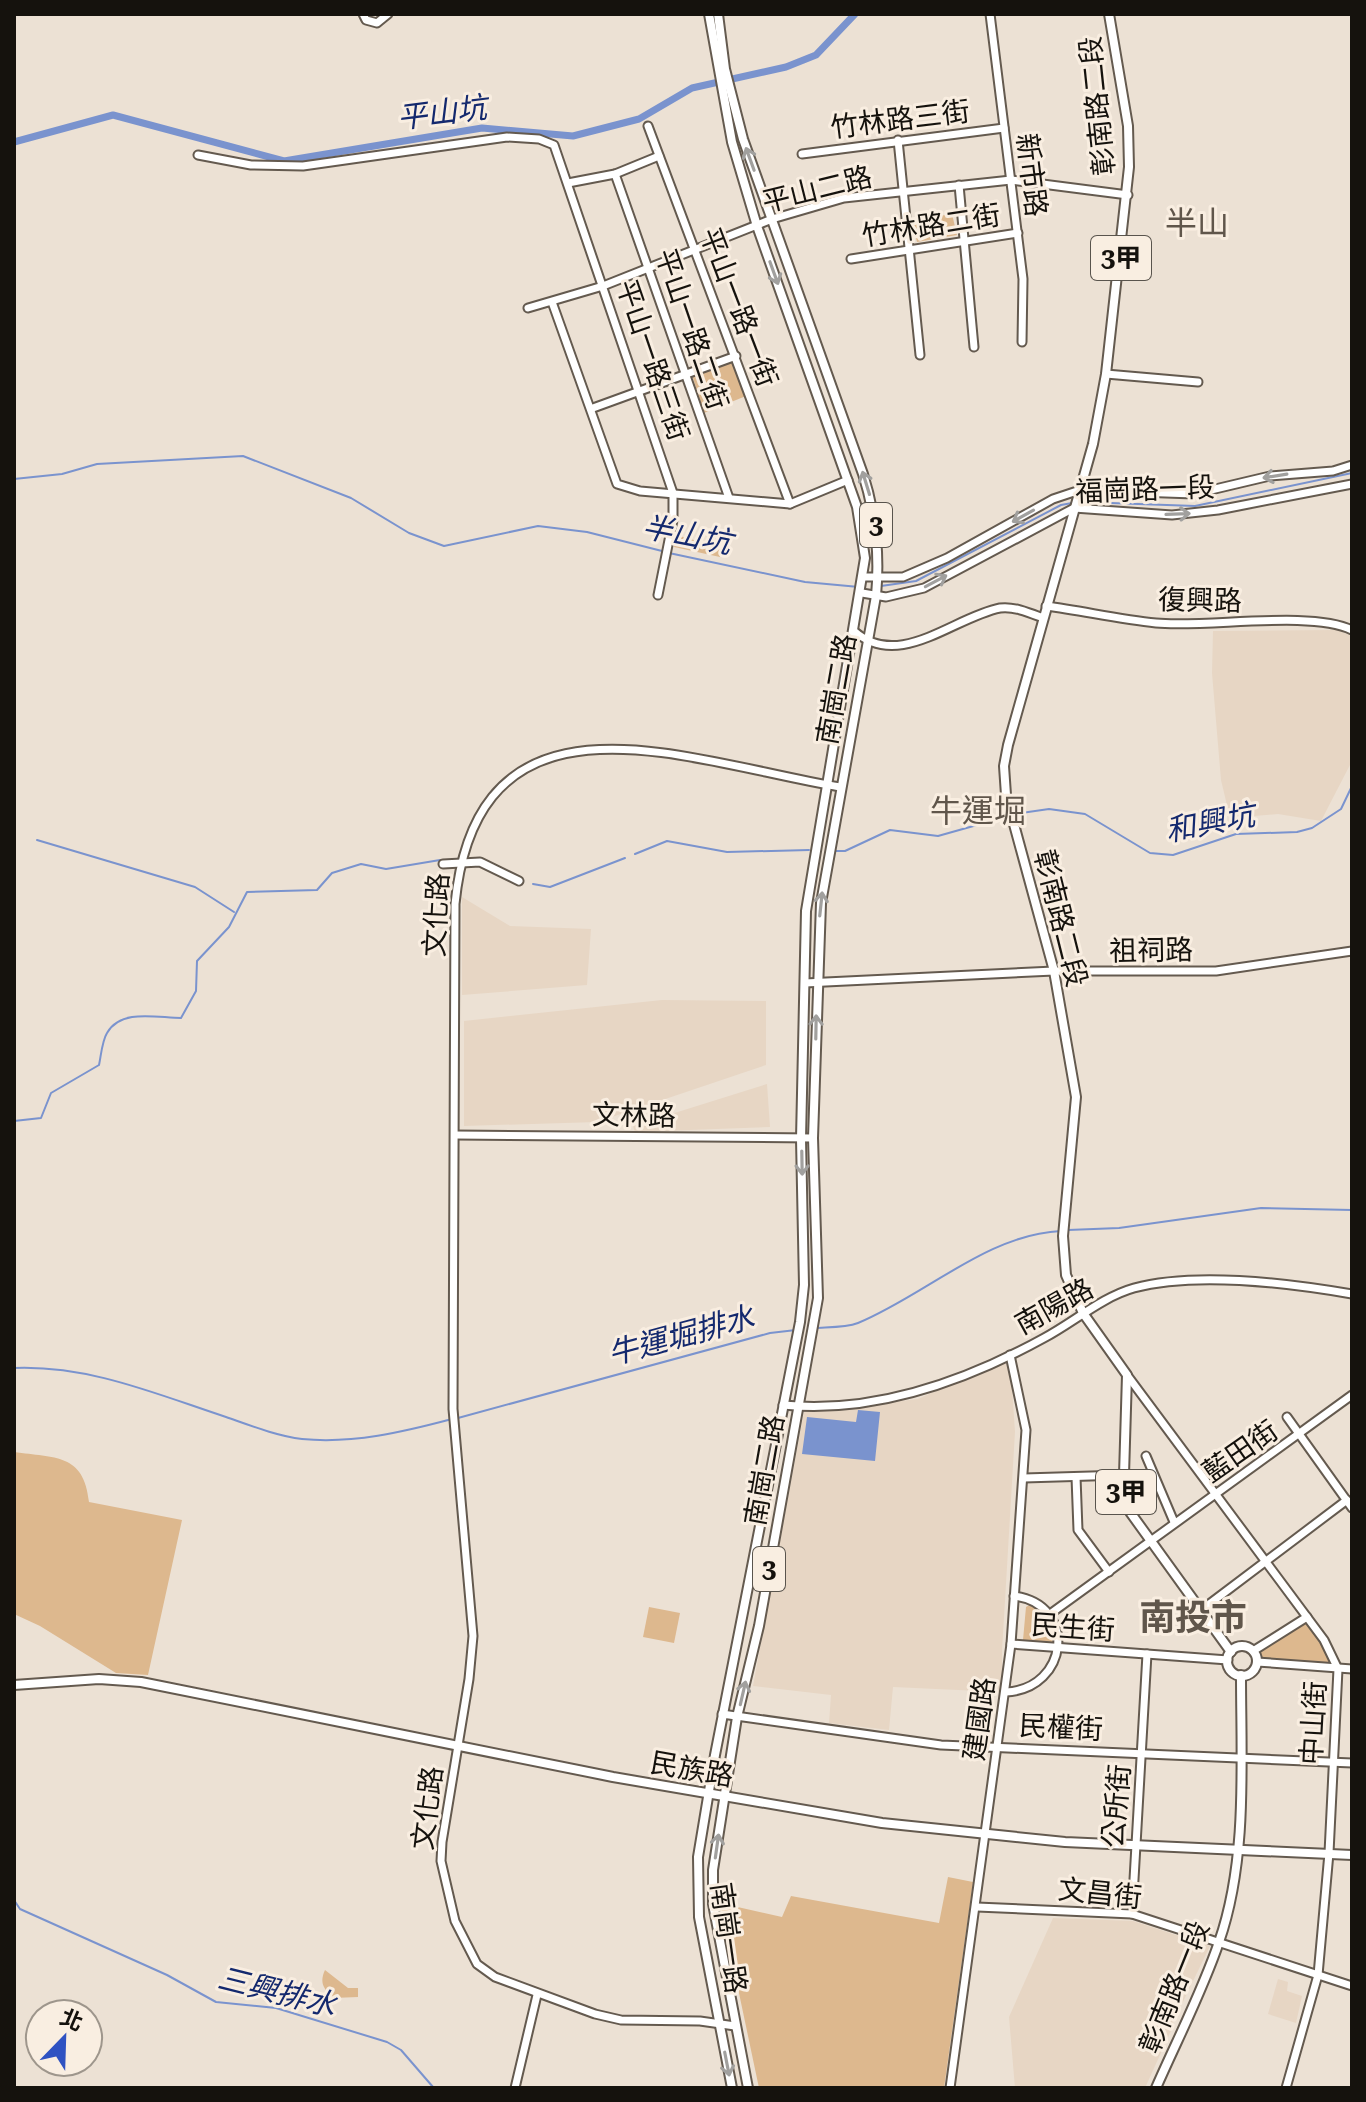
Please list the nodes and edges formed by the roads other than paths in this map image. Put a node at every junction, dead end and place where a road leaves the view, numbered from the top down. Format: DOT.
graph roads {
  1 [pos="363,14"];
  2 [pos="388,14"];
  3 [pos="709,14"];
  4 [pos="718,14"];
  5 [pos="990,14"];
  6 [pos="1109,15"];
  7 [pos="717,35"];
  8 [pos="724,89"];
  9 [pos="648,126"];
  10 [pos="1004,128"];
  11 [pos="898,140"];
  12 [pos="802,154"];
  13 [pos="198,155"];
  14 [pos="659,156"];
  15 [pos="615,174"];
  16 [pos="1011,180"];
  17 [pos="568,183"];
  18 [pos="959,185"];
  19 [pos="902,192"];
  20 [pos="1128,195"];
  21 [pos="772,219"];
  22 [pos="757,226"];
  23 [pos="1018,233"];
  24 [pos="964,242"];
  25 [pos="907,250"];
  26 [pos="693,251"];
  27 [pos="851,259"];
  28 [pos="647,269"];
  29 [pos="603,286"];
  30 [pos="552,302"];
  31 [pos="528,308"];
  32 [pos="1022,342"];
  33 [pos="974,347"];
  34 [pos="920,355"];
  35 [pos="736,356"];
  36 [pos="688,373"];
  37 [pos="1106,374"];
  38 [pos="1198,382"];
  39 [pos="640,389"];
  40 [pos="593,408"];
  41 [pos="1352,465"];
  42 [pos="848,480"];
  43 [pos="1352,484"];
  44 [pos="673,493"];
  45 [pos="729,498"];
  46 [pos="1076,500"];
  47 [pos="790,504"];
  48 [pos="864,577"];
  49 [pos="878,577"];
  50 [pos="862,593"];
  51 [pos="658,595"];
  52 [pos="876,596"];
  53 [pos="1046,606"];
  54 [pos="1043,618"];
  55 [pos="1352,630"];
  56 [pos="854,631"];
  57 [pos="867,642"];
  58 [pos="827,785"];
  59 [pos="840,787"];
  60 [pos="443,864"];
  61 [pos="461,864"];
  62 [pos="519,881"];
  63 [pos="1352,951"];
  64 [pos="1054,971"];
  65 [pos="816,982"];
  66 [pos="805,983"];
  67 [pos="455,1135"];
  68 [pos="813,1138"];
  69 [pos="801,1139"];
  70 [pos="1352,1294"];
  71 [pos="1083,1313"];
  72 [pos="1010,1355"];
  73 [pos="1127,1375"];
  74 [pos="1352,1395"];
  75 [pos="783,1405"];
  76 [pos="798,1406"];
  77 [pos="1287,1417"];
  78 [pos="1301,1435"];
  79 [pos="1146,1456"];
  80 [pos="1124,1475"];
  81 [pos="1076,1477"];
  82 [pos="1024,1478"];
  83 [pos="1217,1494"];
  84 [pos="1349,1504"];
  85 [pos="1174,1522"];
  86 [pos="1151,1540"];
  87 [pos="1267,1561"];
  88 [pos="1109,1572"];
  89 [pos="1014,1596"];
  90 [pos="1200,1611"];
  91 [pos="1050,1614"];
  92 [pos="1307,1617"];
  93 [pos="1011,1644"];
  94 [pos="1056,1647"];
  95 [pos="1253,1651"];
  96 [pos="1147,1654"];
  97 [pos="1229,1656"];
  98 [pos="1257,1662"];
  99 [pos="1338,1669"];
  100 [pos="1352,1669"];
  101 [pos="1241,1675"];
  102 [pos="14,1685"];
  103 [pos="1006,1692"];
  104 [pos="722,1714"];
  105 [pos="737,1717"];
  106 [pos="458,1744"];
  107 [pos="997,1746"];
  108 [pos="1143,1753"];
  109 [pos="1241,1758"];
  110 [pos="1333,1763"];
  111 [pos="1352,1763"];
  112 [pos="708,1794"];
  113 [pos="724,1797"];
  114 [pos="987,1836"];
  115 [pos="1134,1845"];
  116 [pos="1237,1850"];
  117 [pos="1329,1853"];
  118 [pos="1352,1855"];
  119 [pos="977,1907"];
  120 [pos="1132,1914"];
  121 [pos="1219,1942"];
  122 [pos="1318,1975"];
  123 [pos="1352,1986"];
  124 [pos="537,1995"];
  125 [pos="719,2025"];
  126 [pos="735,2026"];
  127 [pos="515,2088"];
  128 [pos="732,2088"];
  129 [pos="748,2088"];
  130 [pos="950,2088"];
  131 [pos="1156,2088"];
  132 [pos="1286,2088"];
  1 -- 2 [label="street"];
  3 -- 7 [label="main road, 3"];
  4 -- 7 [label="main road, 3"];
  5 -- 10 [label="street, 新市路"];
  6 -- 20 [label="main road, 彰南路二段 / 3甲"];
  7 -- 8 [label="main road, 3"];
  21 -- 8 [label="main road, 南崗二路 / 3, one-way"];
  8 -- 22 [label="main road, 南崗二路 / 3"];
  9 -- 14 [label="street, 平山一路一街"];
  10 -- 11 [label="street, 竹林路三街"];
  10 -- 16 [label="street, 新市路"];
  11 -- 12 [label="street, 竹林路三街"];
  11 -- 19 [label="street"];
  13 -- 17 [label="street, 平山一路三街"];
  14 -- 15 [label="street"];
  14 -- 26 [label="street, 平山一路一街"];
  15 -- 17 [label="street"];
  15 -- 28 [label="street, 平山一路二街"];
  16 -- 18 [label="street, 平山二路"];
  16 -- 20 [label="street, 平山二路"];
  16 -- 23 [label="street, 新市路"];
  17 -- 29 [label="street, 平山一路三街"];
  18 -- 19 [label="street, 平山二路"];
  18 -- 24 [label="street"];
  19 -- 21 [label="street, 平山二路"];
  19 -- 25 [label="street"];
  20 -- 37 [label="main road, 彰南路二段 / 3甲"];
  21 -- 22 [label="street, 平山二路"];
  49 -- 21 [label="main road, 南崗二路 / 3, one-way"];
  22 -- 26 [label="street, 平山二路"];
  22 -- 42 [label="main road, 南崗二路 / 3, one-way"];
  23 -- 24 [label="street, 竹林路二街"];
  23 -- 32 [label="street, 新市路"];
  24 -- 25 [label="street, 竹林路二街"];
  24 -- 33 [label="street"];
  25 -- 27 [label="street, 竹林路二街"];
  25 -- 34 [label="street"];
  26 -- 28 [label="street, 平山二路"];
  26 -- 35 [label="street, 平山一路一街"];
  28 -- 29 [label="street, 平山二路"];
  28 -- 36 [label="street, 平山一路二街"];
  29 -- 30 [label="street, 平山二路"];
  29 -- 39 [label="street, 平山一路三街"];
  30 -- 31 [label="street, 平山二路"];
  30 -- 40 [label="street"];
  35 -- 36 [label="street"];
  35 -- 47 [label="street, 平山一路一街"];
  36 -- 39 [label="street"];
  36 -- 45 [label="street, 平山一路二街"];
  37 -- 38 [label="street"];
  37 -- 46 [label="main road, 彰南路二段 / 3甲"];
  39 -- 40 [label="street"];
  39 -- 44 [label="street, 平山一路三街"];
  40 -- 44 [label="street"];
  41 -- 46 [label="street, 福崗路一段, one-way"];
  42 -- 47 [label="street"];
  42 -- 48 [label="main road, 南崗二路 / 3"];
  46 -- 43 [label="street, 福崗路一段, one-way"];
  44 -- 45 [label="street"];
  44 -- 51 [label="street, 平山一路三街"];
  45 -- 47 [label="street"];
  46 -- 49 [label="street, 福崗路一段, one-way"];
  52 -- 46 [label="street, 福崗路一段, one-way"];
  46 -- 53 [label="main road, 彰南路二段 / 3甲"];
  48 -- 49 [label="street, 福崗路一段"];
  48 -- 50 [label="main road, 南崗二路 / 3"];
  49 -- 52 [label="main road, 南崗二路 / 3"];
  50 -- 52 [label="street, 福崗路一段"];
  50 -- 56 [label="main road, 南崗二路 / 3"];
  52 -- 57 [label="main road, 南崗二路 / 3"];
  53 -- 54 [label="main road, 彰南路二段 / 3甲"];
  53 -- 55 [label="street, 復興路"];
  54 -- 57 [label="street"];
  54 -- 64 [label="main road, 彰南路二段 / 3甲"];
  56 -- 57 [label="street"];
  56 -- 58 [label="main road, 南崗二路 / 3"];
  57 -- 59 [label="main road, 南崗二路 / 3"];
  58 -- 59 [label="street, 文化路"];
  58 -- 61 [label="street, 文化路"];
  58 -- 66 [label="main road, 南崗二路 / 3"];
  65 -- 59 [label="main road, 南崗二路 / 3, one-way"];
  60 -- 61 [label="street"];
  61 -- 62 [label="street"];
  61 -- 67 [label="street, 文化路"];
  63 -- 64 [label="street, 祖祠路"];
  64 -- 65 [label="street, 祖祠路"];
  64 -- 71 [label="main road, 彰南路二段 / 3甲"];
  65 -- 66 [label="street, 祖祠路"];
  68 -- 65 [label="main road, 南崗二路 / 3, one-way"];
  66 -- 69 [label="main road, 南崗二路 / 3"];
  67 -- 69 [label="street, 文林路"];
  67 -- 106 [label="street, 文化路"];
  68 -- 69 [label="street, 文林路"];
  68 -- 76 [label="main road, 南崗二路 / 3"];
  69 -- 75 [label="main road, 南崗二路 / 3, one-way"];
  70 -- 71 [label="street, 南陽路"];
  71 -- 72 [label="street, 南陽路"];
  71 -- 73 [label="main road, 彰南路二段 / 3甲"];
  72 -- 76 [label="street, 南陽路"];
  72 -- 82 [label="street, 建國路"];
  73 -- 80 [label="main road, 3甲"];
  73 -- 83 [label="street, 中山街"];
  74 -- 78 [label="street, 藍田街"];
  75 -- 76 [label="street, 南陽路"];
  75 -- 104 [label="main road, 南崗二路 / 3"];
  105 -- 76 [label="main road, 南崗二路 / 3, one-way"];
  77 -- 78 [label="street"];
  78 -- 83 [label="street, 藍田街"];
  78 -- 84 [label="street"];
  79 -- 85 [label="street"];
  80 -- 81 [label="street"];
  80 -- 86 [label="main road, 3甲"];
  81 -- 82 [label="street"];
  81 -- 88 [label="street"];
  82 -- 89 [label="street, 建國路"];
  83 -- 85 [label="street, 藍田街"];
  83 -- 87 [label="street, 中山街"];
  84 -- 87 [label="street"];
  85 -- 86 [label="street, 藍田街"];
  86 -- 88 [label="street, 藍田街"];
  86 -- 90 [label="main road, 3甲"];
  87 -- 90 [label="street"];
  87 -- 92 [label="street, 中山街"];
  88 -- 91 [label="street, 藍田街"];
  89 -- 91 [label="street"];
  89 -- 93 [label="street, 建國路"];
  90 -- 97 [label="main road, 3甲"];
  91 -- 94 [label="street"];
  92 -- 95 [label="street"];
  92 -- 99 [label="street, 中山街"];
  93 -- 94 [label="street, 民生街"];
  93 -- 103 [label="street, 建國路"];
  94 -- 96 [label="street, 民生街"];
  94 -- 103 [label="street"];
  95 -- 97 [label="main road"];
  95 -- 98 [label="main road"];
  96 -- 97 [label="street, 民生街"];
  96 -- 108 [label="street, 公所街"];
  97 -- 101 [label="main road, 3甲"];
  98 -- 99 [label="street"];
  98 -- 101 [label="main road"];
  99 -- 100 [label="street"];
  99 -- 110 [label="street, 中山街"];
  101 -- 109 [label="main road"];
  102 -- 106 [label="main road, 民族路"];
  103 -- 107 [label="street, 建國路"];
  104 -- 105 [label="street, 民權街"];
  104 -- 112 [label="main road, 南崗二路 / 3"];
  105 -- 107 [label="street, 民權街"];
  105 -- 113 [label="main road, 南崗二路 / 3"];
  106 -- 112 [label="main road, 民族路"];
  106 -- 124 [label="street, 文化路"];
  107 -- 108 [label="street, 民權街"];
  107 -- 114 [label="street, 建國路"];
  108 -- 109 [label="street, 民權街"];
  108 -- 115 [label="street, 公所街"];
  109 -- 110 [label="street, 民權街"];
  109 -- 116 [label="main road, 彰南路一段"];
  110 -- 111 [label="street, 民權街"];
  110 -- 117 [label="street, 中山街"];
  112 -- 113 [label="main road, 民族路"];
  112 -- 125 [label="main road, 南崗一路 / 3"];
  113 -- 114 [label="main road, 民族路"];
  126 -- 113 [label="main road, 南崗一路 / 3, one-way"];
  114 -- 115 [label="main road, 民族路"];
  114 -- 119 [label="street, 建國路"];
  115 -- 116 [label="main road, 民族路"];
  115 -- 120 [label="street, 公所街"];
  116 -- 117 [label="main road, 民族路"];
  116 -- 121 [label="main road, 彰南路一段"];
  117 -- 118 [label="main road, 民族路"];
  117 -- 122 [label="street, 中山街"];
  119 -- 120 [label="street, 文昌街"];
  119 -- 130 [label="street, 建國路"];
  120 -- 121 [label="street, 文昌街"];
  121 -- 122 [label="street, 文昌街"];
  121 -- 131 [label="main road, 彰南路一段"];
  122 -- 123 [label="street, 文昌街"];
  122 -- 132 [label="street, 中山街"];
  124 -- 125 [label="street, 文化路"];
  124 -- 127 [label="street"];
  125 -- 126 [label="street, 文化路"];
  125 -- 128 [label="main road, 南崗一路 / 3, one-way"];
  126 -- 129 [label="main road, 南崗一路 / 3"];
}
